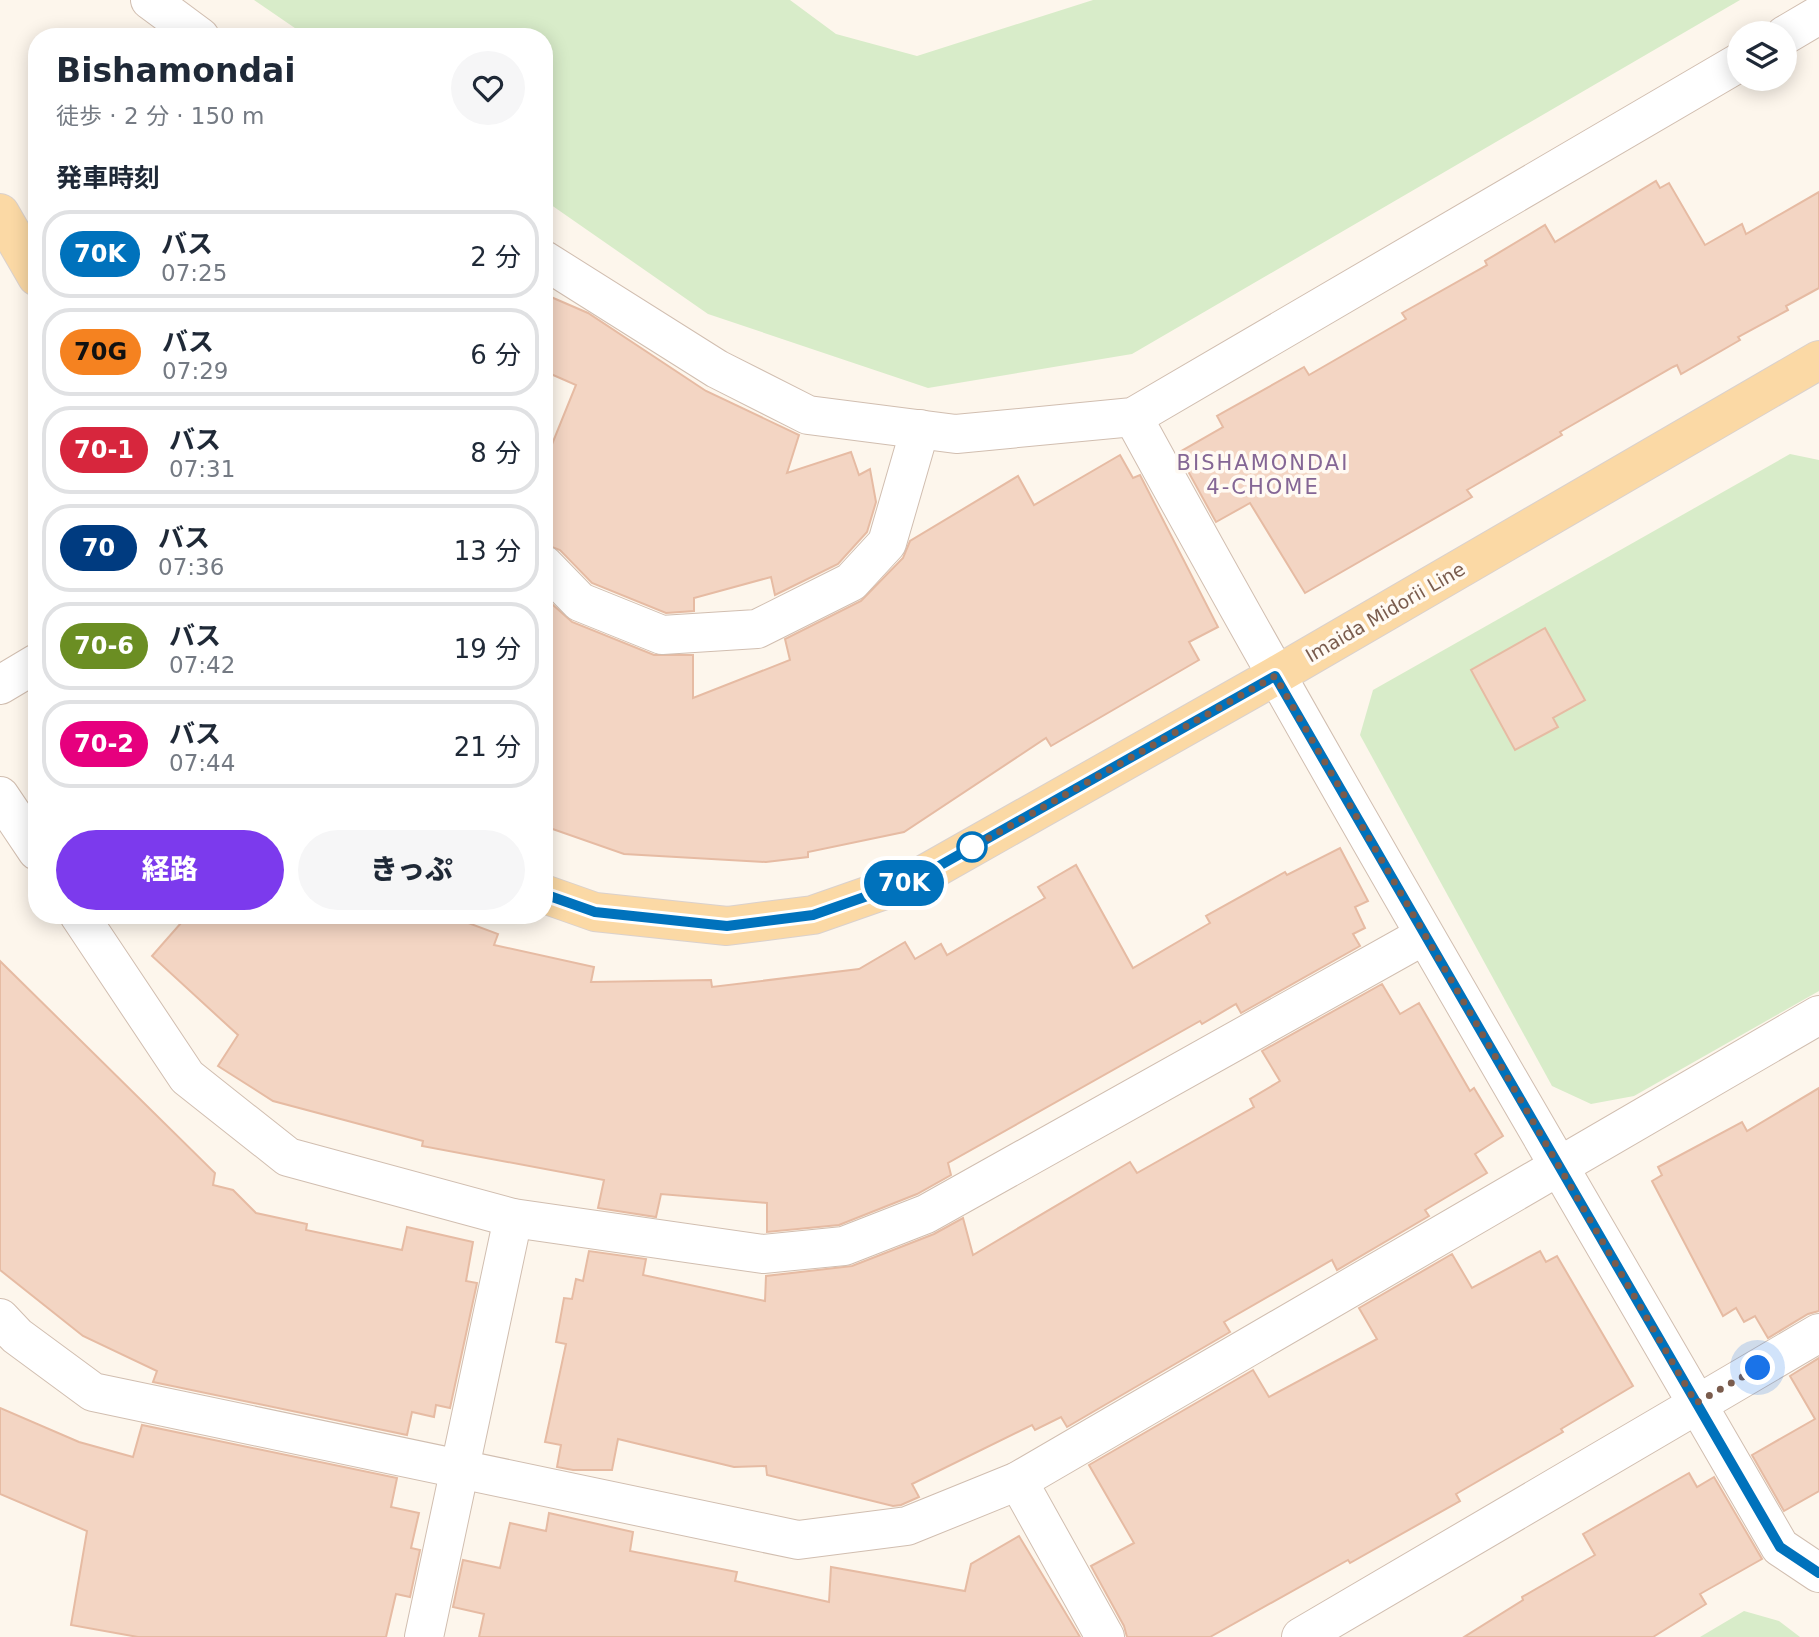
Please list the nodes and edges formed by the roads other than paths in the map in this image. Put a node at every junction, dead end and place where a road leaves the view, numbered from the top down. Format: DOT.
graph roads {
  1 [pos="150,0"];
  2 [pos="1819,15"];
  3 [pos="188,28"];
  4 [pos="1797,28"];
  5 [pos="1727,70"];
  6 [pos="0,213"];
  7 [pos="28,261"];
  8 [pos="553,266"];
  9 [pos="1815,371"];
  10 [pos="1133,417"];
  11 [pos="920,429"];
  12 [pos="553,574"];
  13 [pos="28,668"];
  14 [pos="1275,676"];
  15 [pos="0,685"];
  16 [pos="0,796"];
  17 [pos="28,838"];
  18 [pos="553,897"];
  19 [pos="85,924"];
  20 [pos="1423,936"];
  21 [pos="1819,1015"];
  22 [pos="1560,1164"];
  23 [pos="513,1218"];
  24 [pos="0,1318"];
  25 [pos="1819,1333"];
  26 [pos="1696,1403"];
  27 [pos="460,1470"];
  28 [pos="1018,1480"];
  29 [pos="1819,1573"];
  30 [pos="424,1637"];
  31 [pos="1105,1637"];
  32 [pos="1301,1637"];
  1 -- 3 [label="street"];
  2 -- 4 [label="street"];
  5 -- 10 [label="street"];
  6 -- 7 [label="main road"];
  8 -- 11 [label="street"];
  9 -- 14 [label="main road, Imaida Midorii Line"];
  10 -- 11 [label="street"];
  10 -- 14 [label="street"];
  11 -- 12 [label="street"];
  13 -- 15 [label="street"];
  14 -- 18 [label="main road, Imaida Midorii Line"];
  14 -- 20 [label="street"];
  16 -- 17 [label="street"];
  19 -- 23 [label="street"];
  20 -- 22 [label="street"];
  20 -- 23 [label="street"];
  21 -- 22 [label="street"];
  22 -- 26 [label="street"];
  22 -- 28 [label="street"];
  23 -- 27 [label="street"];
  24 -- 27 [label="street"];
  25 -- 26 [label="street"];
  26 -- 29 [label="street"];
  26 -- 32 [label="street"];
  27 -- 28 [label="street"];
  27 -- 30 [label="street"];
  28 -- 31 [label="street"];
}
